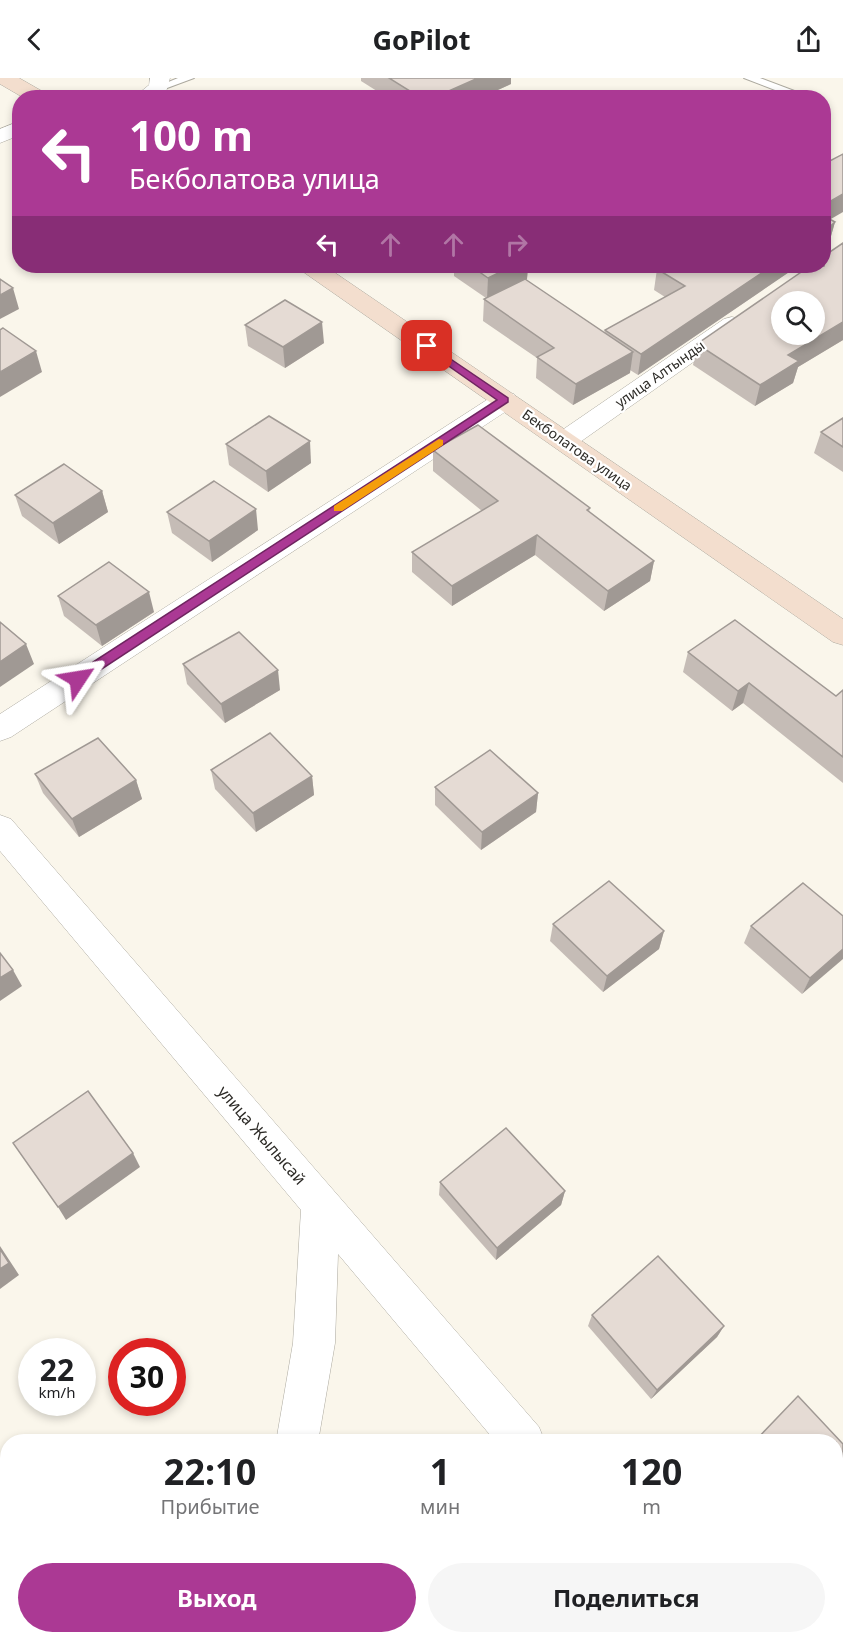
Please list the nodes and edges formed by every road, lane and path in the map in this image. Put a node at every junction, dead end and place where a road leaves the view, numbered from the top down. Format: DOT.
graph roads {
  1 [pos="4,78"];
  2 [pos="189,78"];
  3 [pos="749,78"];
  4 [pos="154,88"];
  5 [pos="26,90"];
  6 [pos="784,90"];
  7 [pos="320,273"];
  8 [pos="748,313"];
  9 [pos="505,400"];
  10 [pos="564,441"];
  11 [pos="843,634"];
  12 [pos="0,729"];
  13 [pos="0,828"];
  14 [pos="321,1203"];
  15 [pos="298,1434"];
  16 [pos="517,1434"];
  1 -- 5 [label="street"];
  2 -- 4 [label="lane"];
  3 -- 6 [label="lane"];
  7 -- 9 [label="street, Бекболатова улица"];
  8 -- 10 [label="street, улица Алтынды"];
  9 -- 10 [label="street, Бекболатова улица"];
  9 -- 12 [label="street"];
  10 -- 11 [label="street, Бекболатова улица"];
  13 -- 14 [label="street, улица Жылысай"];
  14 -- 15 [label="street"];
  14 -- 16 [label="street, улица Жылысай"];
}
